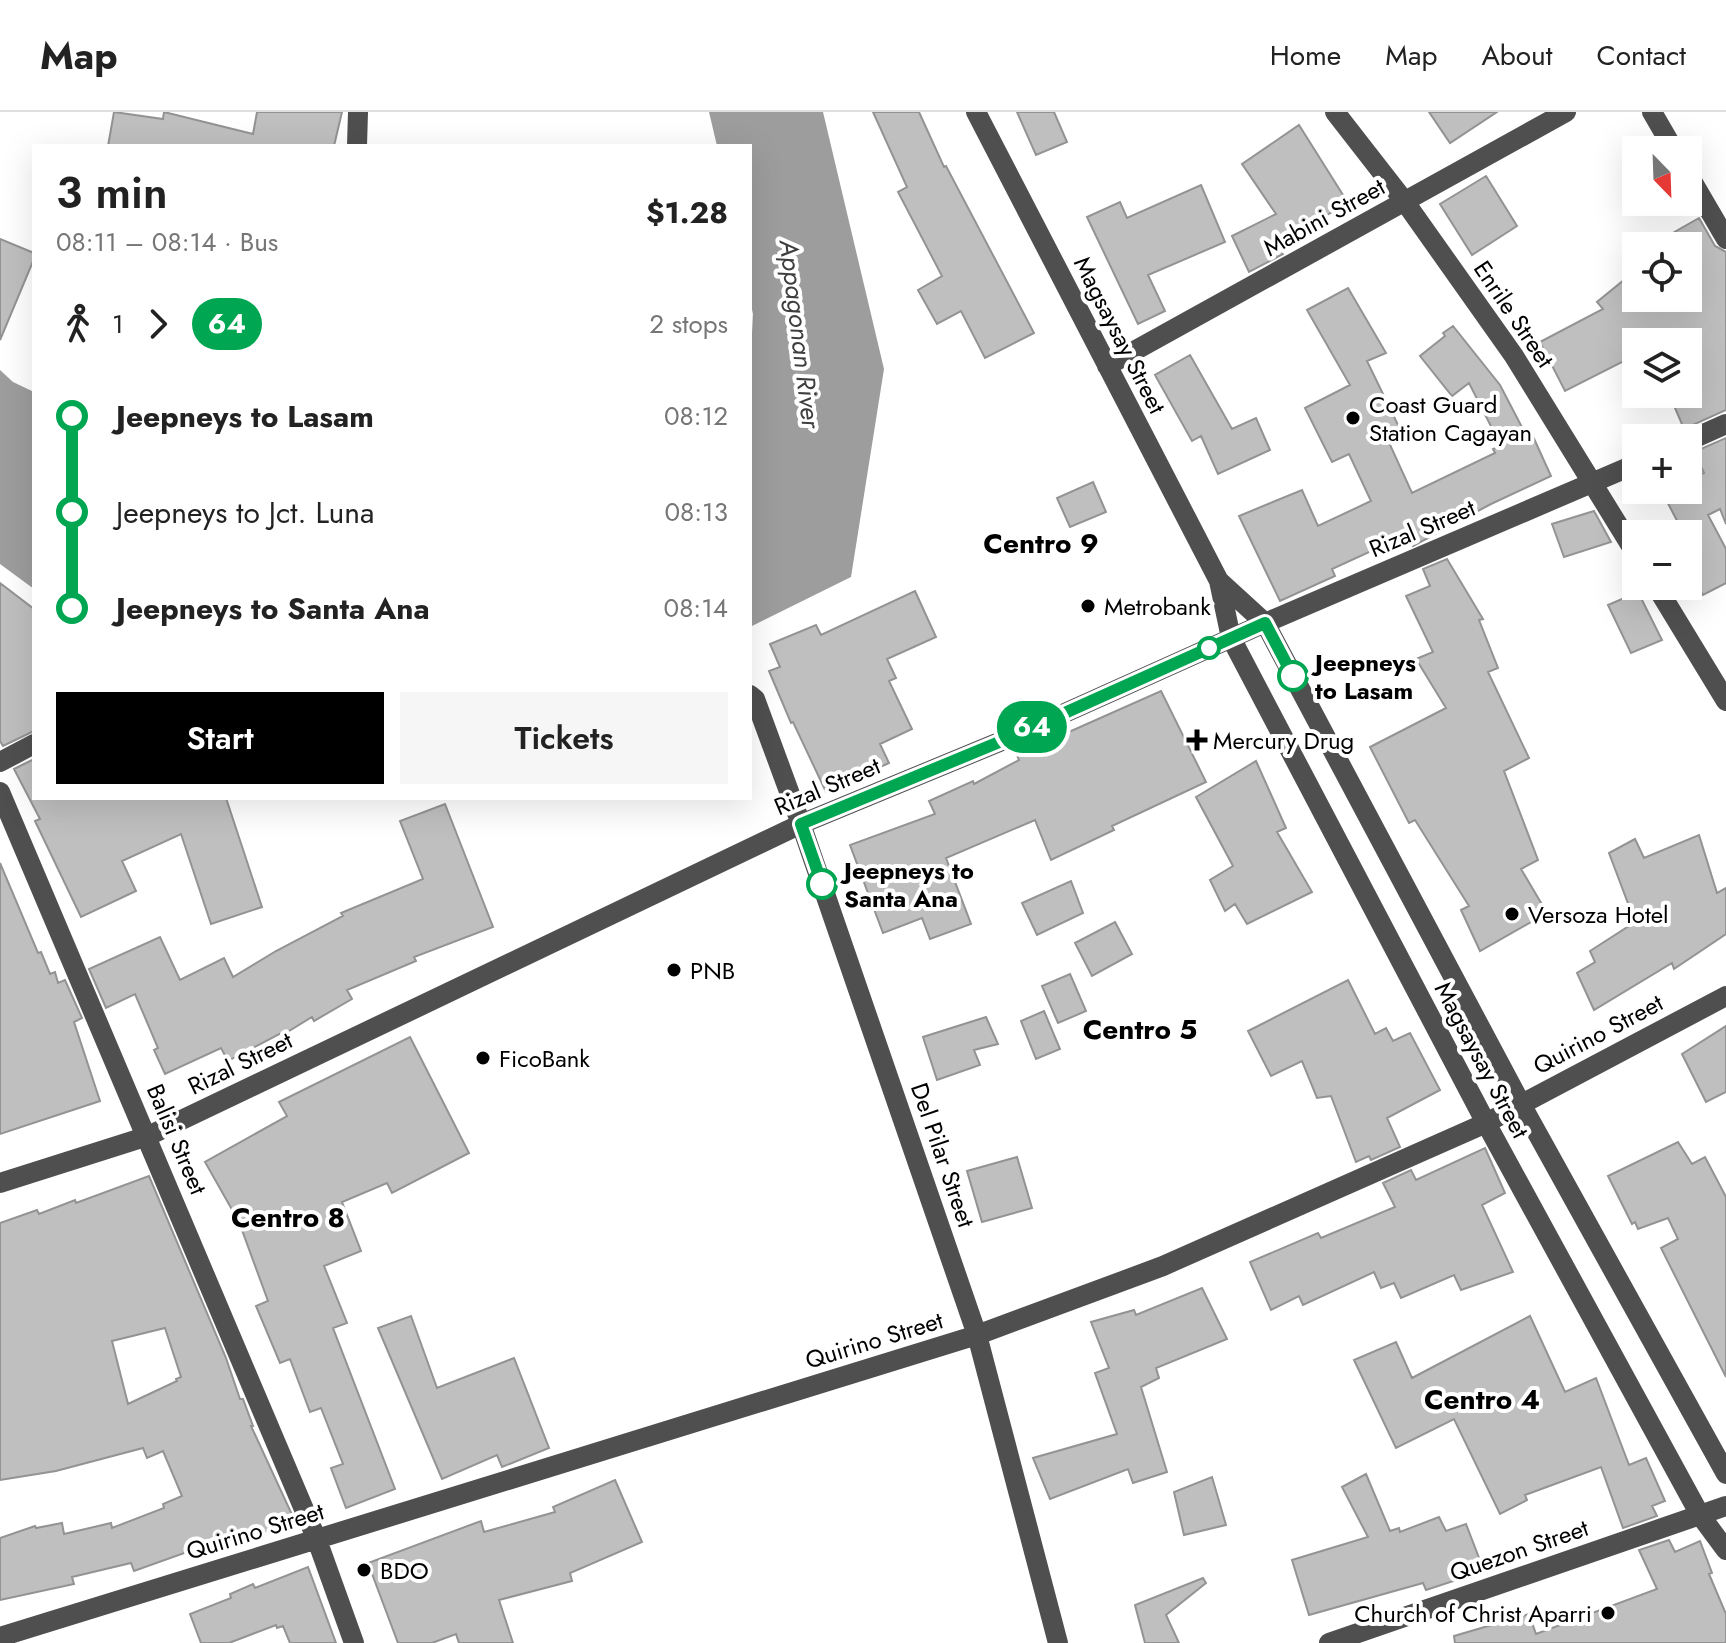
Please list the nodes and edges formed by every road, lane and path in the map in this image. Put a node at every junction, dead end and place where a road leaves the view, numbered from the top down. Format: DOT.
graph roads {
  1 [pos="358,112"];
  2 [pos="976,112"];
  3 [pos="1335,112"];
  4 [pos="1566,112"];
  5 [pos="1652,112"];
  6 [pos="1666,136"];
  7 [pos="357,144"];
  8 [pos="1702,198"];
  9 [pos="1405,202"];
  10 [pos="1726,239"];
  11 [pos="1107,366"];
  12 [pos="1726,424"];
  13 [pos="1702,435"];
  14 [pos="1622,470"];
  15 [pos="1592,483"];
  16 [pos="1622,531"];
  17 [pos="1219,581"];
  18 [pos="1665,600"];
  19 [pos="1265,623"];
  20 [pos="1231,638"];
  21 [pos="752,697"];
  22 [pos="1726,701"];
  23 [pos="32,745"];
  24 [pos="0,762"];
  25 [pos="0,792"];
  26 [pos="801,824"];
  27 [pos="1726,996"];
  28 [pos="1521,1104"];
  29 [pos="1486,1123"];
  30 [pos="148,1136"];
  31 [pos="0,1183"];
  32 [pos="977,1335"];
  33 [pos="1726,1474"];
  34 [pos="1726,1506"];
  35 [pos="1700,1515"];
  36 [pos="317,1540"];
  37 [pos="1726,1550"];
  38 [pos="0,1637"];
  39 [pos="354,1643"];
  40 [pos="1058,1643"];
  41 [pos="1329,1643"];
  1 -- 7 [label="street"];
  2 -- 11 [label="street, Magsaysay Street"];
  3 -- 9 [label="street, Enrile Street"];
  4 -- 9 [label="street, Mabini Street"];
  5 -- 6 [label="street"];
  8 -- 10 [label="street"];
  9 -- 11 [label="street, Mabini Street"];
  9 -- 15 [label="street, Enrile Street"];
  11 -- 17 [label="street, Magsaysay Street"];
  12 -- 13 [label="street"];
  14 -- 15 [label="street, Rizal Street"];
  15 -- 16 [label="street, Enrile Street"];
  15 -- 19 [label="street, Rizal Street"];
  17 -- 19 [label="street, Magsaysay Street"];
  17 -- 20 [label="street, Magsaysay Street"];
  18 -- 22 [label="street"];
  19 -- 20 [label="street, Rizal Street"];
  19 -- 28 [label="street, Magsaysay Street"];
  20 -- 26 [label="street, Rizal Street"];
  20 -- 29 [label="street, Magsaysay Street"];
  21 -- 26 [label="street, Del Pilar Street"];
  23 -- 24 [label="street"];
  25 -- 30 [label="street, Balisi Street"];
  26 -- 30 [label="street, Rizal Street"];
  26 -- 32 [label="street, Del Pilar Street"];
  27 -- 28 [label="street, Quirino Street"];
  28 -- 29 [label="street, Quirino Street"];
  28 -- 33 [label="street, Magsaysay Street"];
  29 -- 32 [label="street, Quirino Street"];
  29 -- 35 [label="street, Magsaysay Street"];
  30 -- 31 [label="street, Rizal Street"];
  30 -- 36 [label="street, Balisi Street"];
  32 -- 36 [label="street, Quirino Street"];
  32 -- 40 [label="street, Del Pilar Street"];
  34 -- 35 [label="street, Quezon Street"];
  35 -- 37 [label="street, Magsaysay Street"];
  35 -- 41 [label="street, Quezon Street"];
  36 -- 38 [label="street, Quirino Street"];
  36 -- 39 [label="street, Balisi Street"];
}
